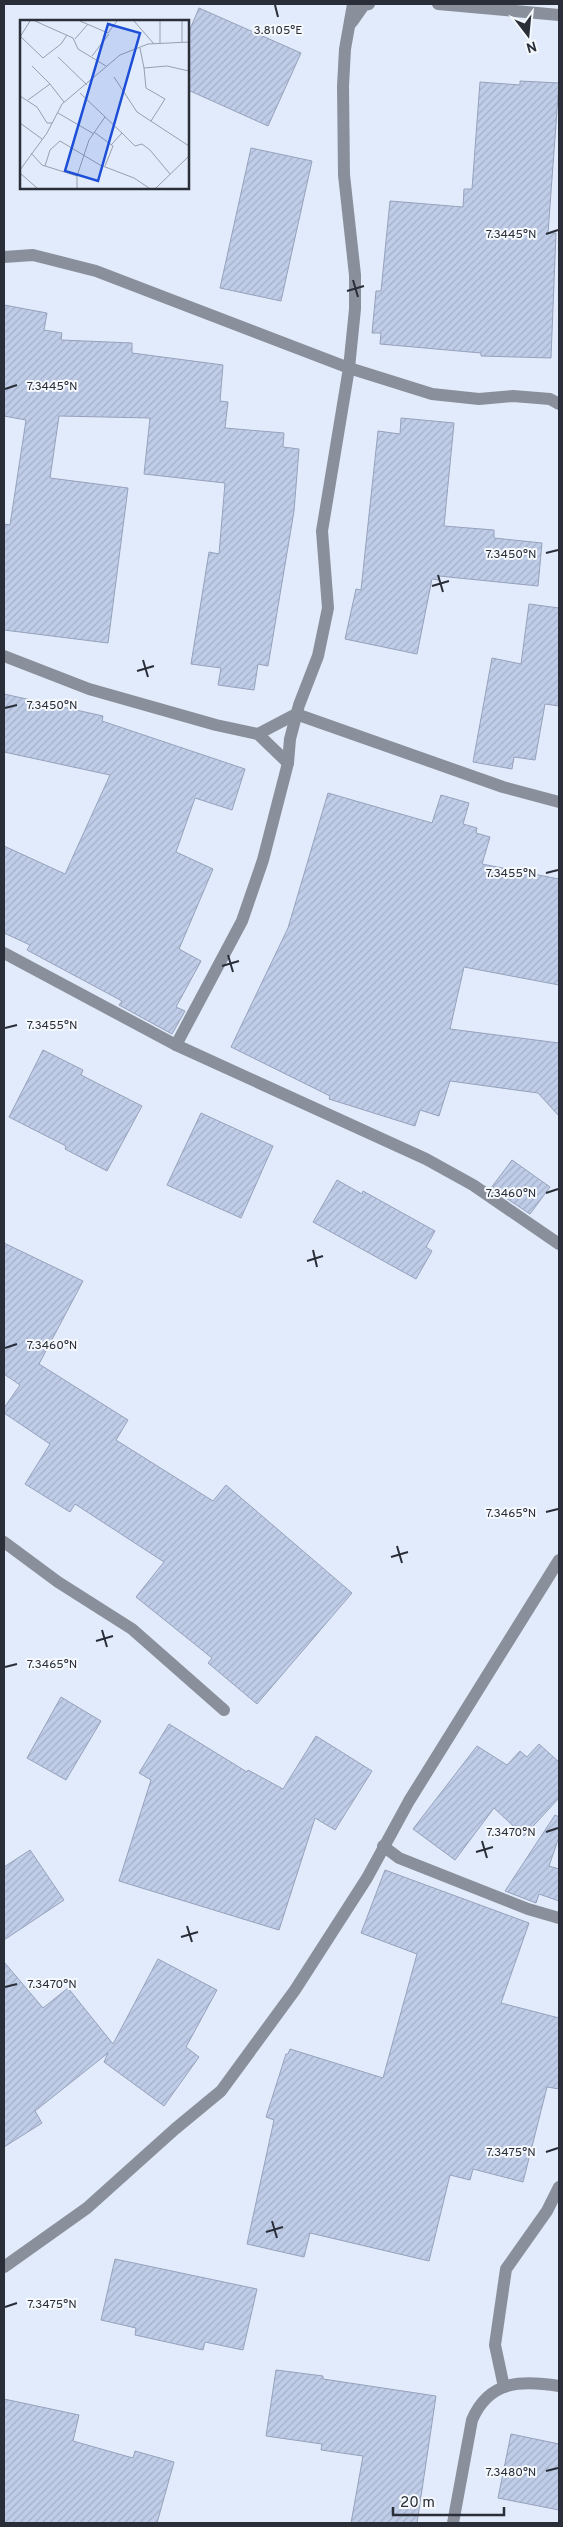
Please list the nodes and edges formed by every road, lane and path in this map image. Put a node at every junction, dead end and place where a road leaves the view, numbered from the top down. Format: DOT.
graph roads {
  1 [pos="353,4"];
  2 [pos="368,4"];
  3 [pos="438,4"];
  4 [pos="559,15"];
  5 [pos="350,24"];
  6 [pos="4,257"];
  7 [pos="349,368"];
  8 [pos="559,404"];
  9 [pos="4,656"];
  10 [pos="296,714"];
  11 [pos="258,734"];
  12 [pos="288,763"];
  13 [pos="559,802"];
  14 [pos="4,953"];
  15 [pos="176,1045"];
  16 [pos="559,1244"];
  17 [pos="4,1542"];
  18 [pos="559,1560"];
  19 [pos="224,1710"];
  20 [pos="383,1846"];
  21 [pos="559,1918"];
  22 [pos="559,2186"];
  23 [pos="4,2267"];
  24 [pos="559,2386"];
  25 [pos="504,2387"];
  26 [pos="453,2523"];
  1 -- 5 [label="street"];
  2 -- 5 [label="street"];
  3 -- 4 [label="street"];
  5 -- 7 [label="street"];
  6 -- 7 [label="street"];
  7 -- 8 [label="street"];
  7 -- 10 [label="street"];
  9 -- 11 [label="street"];
  10 -- 11 [label="street"];
  10 -- 12 [label="street"];
  10 -- 13 [label="street"];
  11 -- 12 [label="street"];
  12 -- 15 [label="street"];
  14 -- 15 [label="street"];
  15 -- 16 [label="street"];
  17 -- 19 [label="street"];
  18 -- 20 [label="street"];
  20 -- 21 [label="street"];
  20 -- 23 [label="street"];
  22 -- 25 [label="street"];
  24 -- 25 [label="street"];
  25 -- 26 [label="street"];
}
